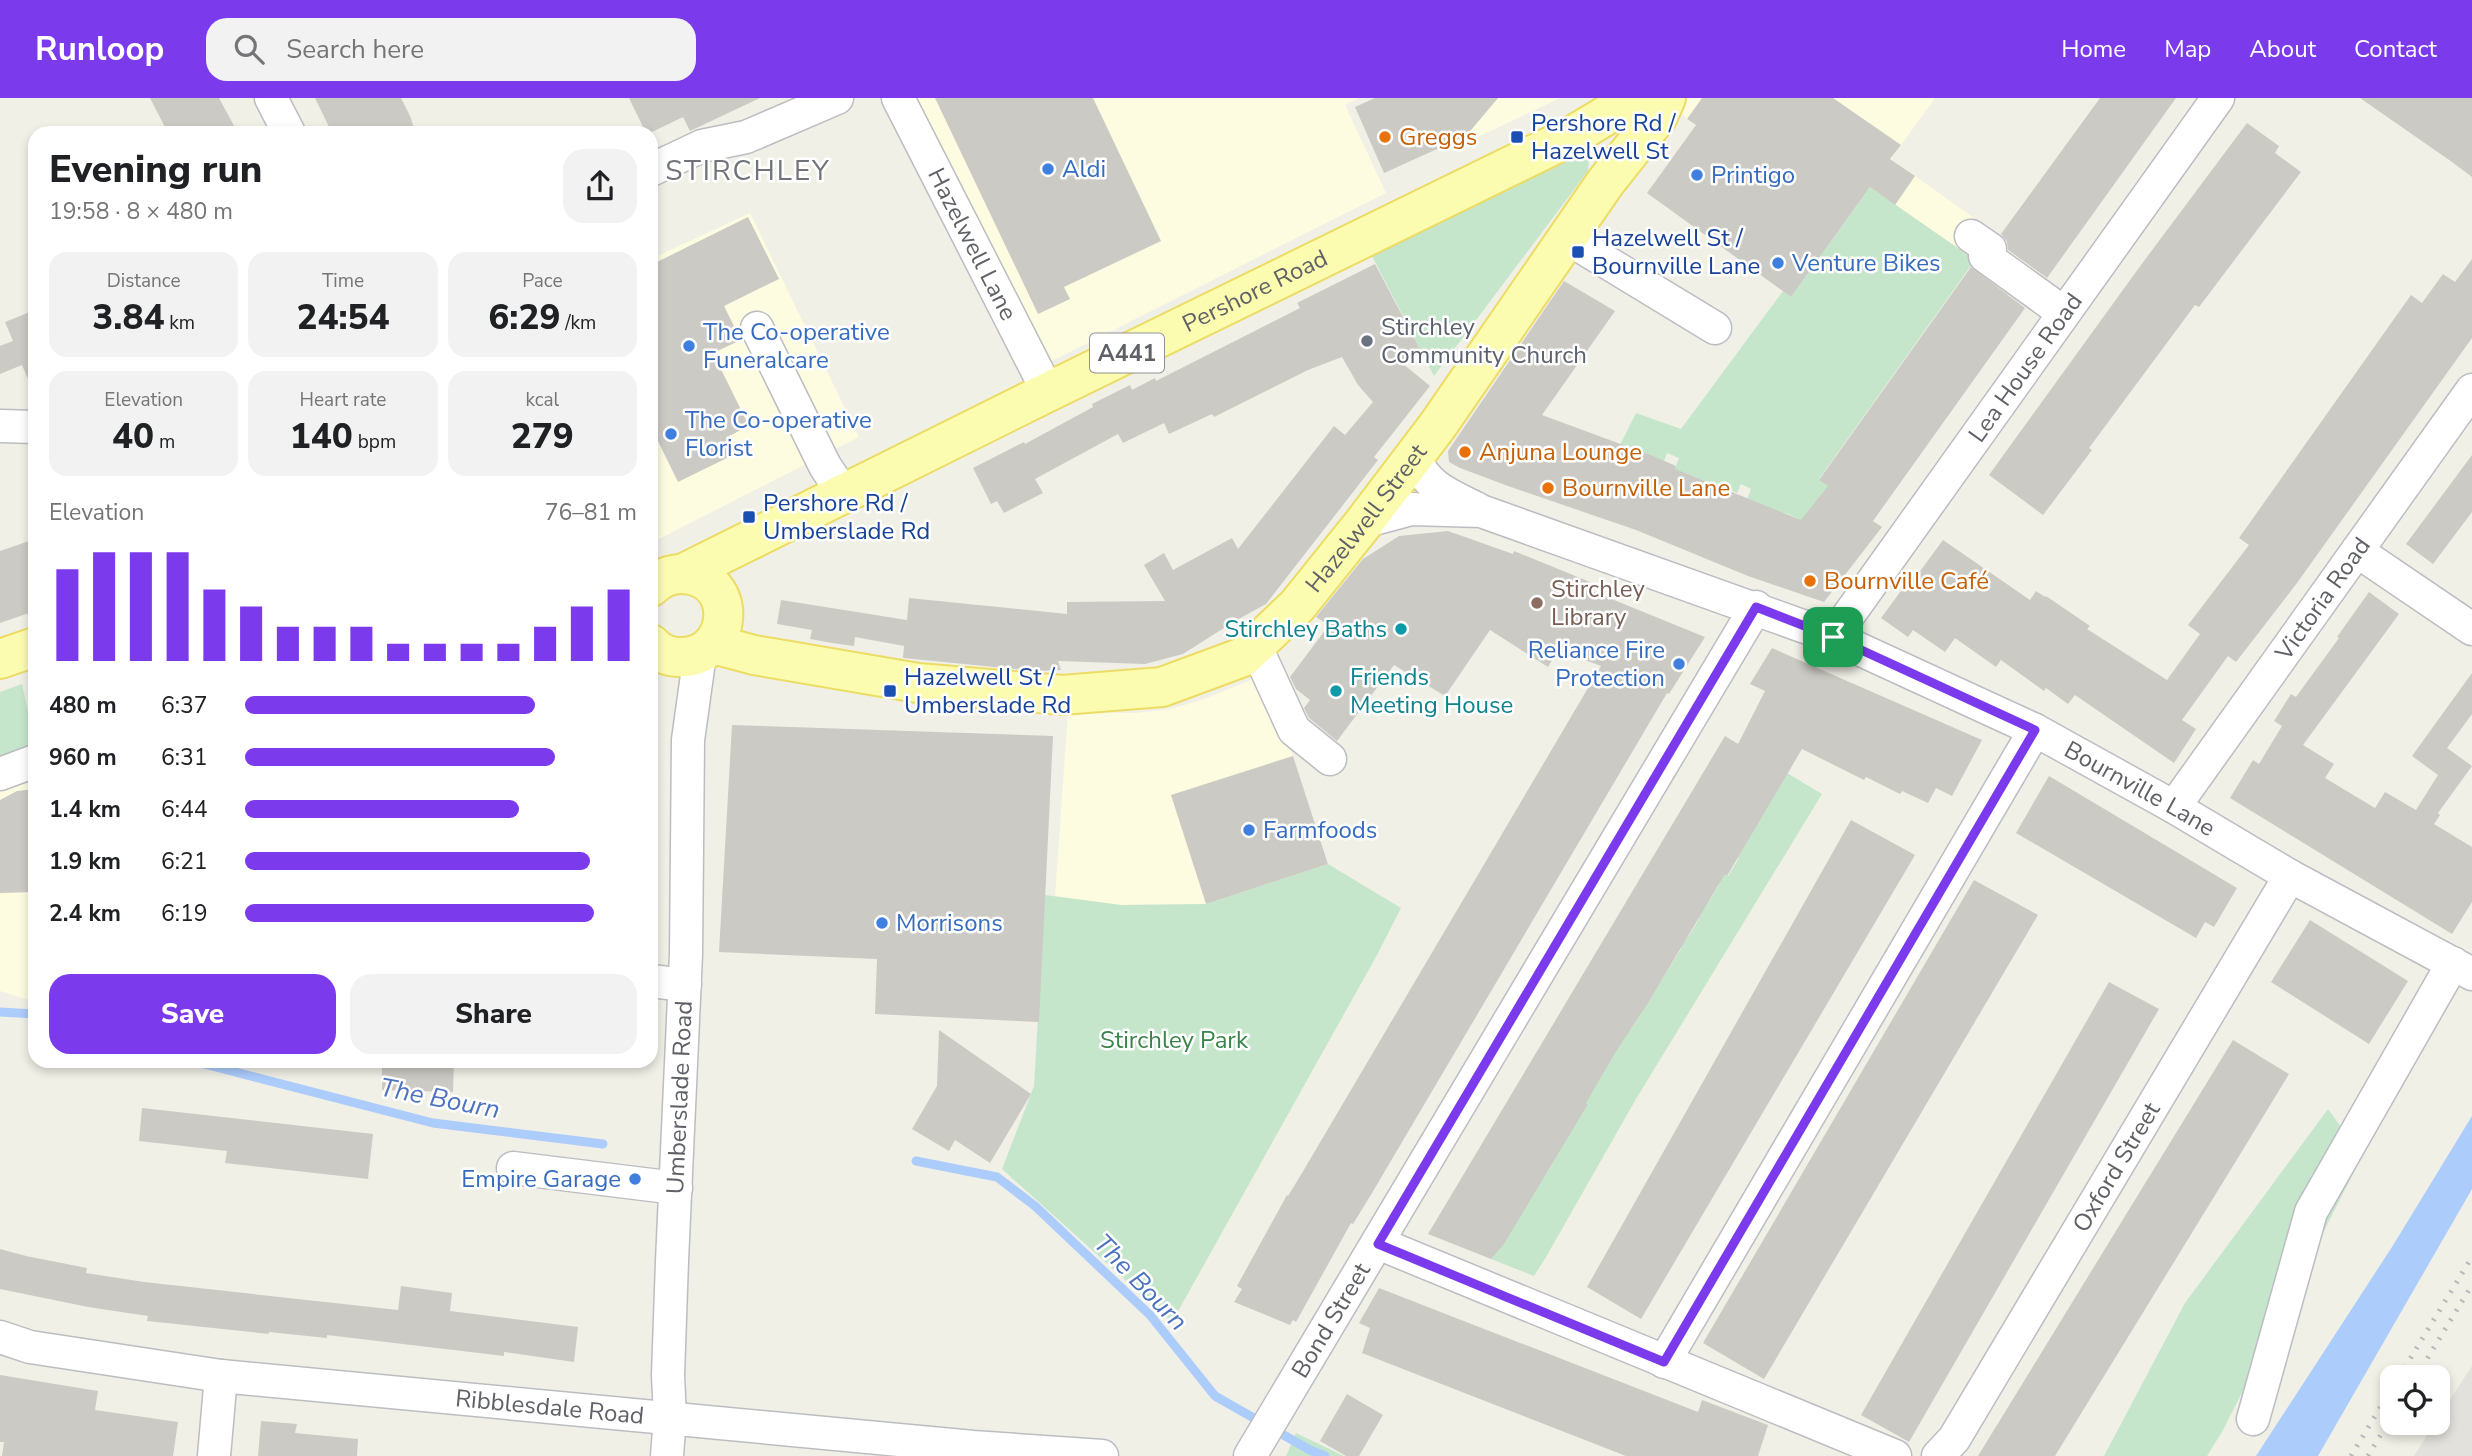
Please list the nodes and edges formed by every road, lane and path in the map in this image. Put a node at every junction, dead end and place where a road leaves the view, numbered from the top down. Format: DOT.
graph roads {
  1 [pos="271,98"];
  2 [pos="837,98"];
  3 [pos="898,98"];
  4 [pos="1636,98"];
  5 [pos="1666,98"];
  6 [pos="2218,98"];
  7 [pos="285,126"];
  8 [pos="1572,136"];
  9 [pos="658,167"];
  10 [pos="1605,183"];
  11 [pos="1972,236"];
  12 [pos="1567,238"];
  13 [pos="2064,313"];
  14 [pos="757,328"];
  15 [pos="1715,328"];
  16 [pos="2472,390"];
  17 [pos="1048,392"];
  18 [pos="2,426"];
  19 [pos="28,427"];
  20 [pos="1415,456"];
  21 [pos="843,493"];
  22 [pos="1480,511"];
  23 [pos="1366,521"];
  24 [pos="2357,551"];
  25 [pos="667,580"];
  26 [pos="1756,607"];
  27 [pos="2472,629"];
  28 [pos="1833,637"];
  29 [pos="1255,645"];
  30 [pos="28,649"];
  31 [pos="674,649"];
  32 [pos="0,659"];
  33 [pos="2035,730"];
  34 [pos="1330,759"];
  35 [pos="28,764"];
  36 [pos="0,774"];
  37 [pos="2174,807"];
  38 [pos="2290,876"];
  39 [pos="2463,969"];
  40 [pos="658,982"];
  41 [pos="685,985"];
  42 [pos="513,1168"];
  43 [pos="676,1188"];
  44 [pos="1378,1244"];
  45 [pos="0,1337"];
  46 [pos="1664,1362"];
  47 [pos="220,1376"];
  48 [pos="670,1418"];
  49 [pos="2253,1419"];
  50 [pos="989,1451"];
  51 [pos="1252,1455"];
  52 [pos="214,1456"];
  53 [pos="667,1456"];
  54 [pos="1102,1456"];
  55 [pos="1895,1456"];
  56 [pos="1938,1456"];
  1 -- 7 [label="street"];
  2 -- 9 [label="street"];
  3 -- 17 [label="street, Hazelwell Lane"];
  4 -- 8 [label="main road, Pershore Road / A441"];
  5 -- 10 [label="main road, Hazelwell Street"];
  6 -- 13 [label="street, Lea House Road"];
  8 -- 10 [label="main road"];
  8 -- 17 [label="main road, Pershore Road / A441"];
  10 -- 12 [label="main road, Hazelwell Street"];
  11 -- 13 [label="street"];
  12 -- 15 [label="street"];
  12 -- 20 [label="main road, Hazelwell Street"];
  13 -- 28 [label="street, Lea House Road"];
  14 -- 21 [label="street"];
  16 -- 24 [label="street, Victoria Road"];
  17 -- 21 [label="main road, Pershore Road / A441"];
  18 -- 19 [label="street"];
  20 -- 22 [label="street, Bournville Lane"];
  20 -- 23 [label="main road, Hazelwell Street"];
  21 -- 25 [label="main road, Pershore Road / A441"];
  22 -- 23 [label="street, Bournville Lane"];
  22 -- 26 [label="street, Bournville Lane"];
  23 -- 29 [label="main road, Hazelwell Street"];
  24 -- 27 [label="street"];
  24 -- 37 [label="street, Victoria Road"];
  25 -- 31 [label="main road"];
  26 -- 28 [label="street, Bournville Lane"];
  26 -- 44 [label="street, Bond Street"];
  28 -- 33 [label="street, Bournville Lane"];
  29 -- 31 [label="main road, Hazelwell Street"];
  29 -- 34 [label="street"];
  30 -- 32 [label="main road"];
  31 -- 41 [label="street, Umberslade Road"];
  33 -- 37 [label="street, Bournville Lane"];
  33 -- 46 [label="street"];
  35 -- 36 [label="street"];
  37 -- 38 [label="street, Bournville Lane"];
  38 -- 39 [label="street, Bournville Lane"];
  38 -- 56 [label="street, Oxford Street"];
  39 -- 49 [label="street"];
  40 -- 41 [label="street"];
  41 -- 43 [label="street, Umberslade Road"];
  42 -- 43 [label="street"];
  43 -- 48 [label="street, Umberslade Road"];
  44 -- 46 [label="street"];
  44 -- 51 [label="street, Bond Street"];
  45 -- 47 [label="street, Ribblesdale Road"];
  46 -- 55 [label="street"];
  47 -- 48 [label="street, Ribblesdale Road"];
  47 -- 52 [label="street"];
  48 -- 50 [label="street, Ribblesdale Road"];
  48 -- 53 [label="street, Umberslade Road"];
  50 -- 54 [label="street, Ribblesdale Road"];
}
